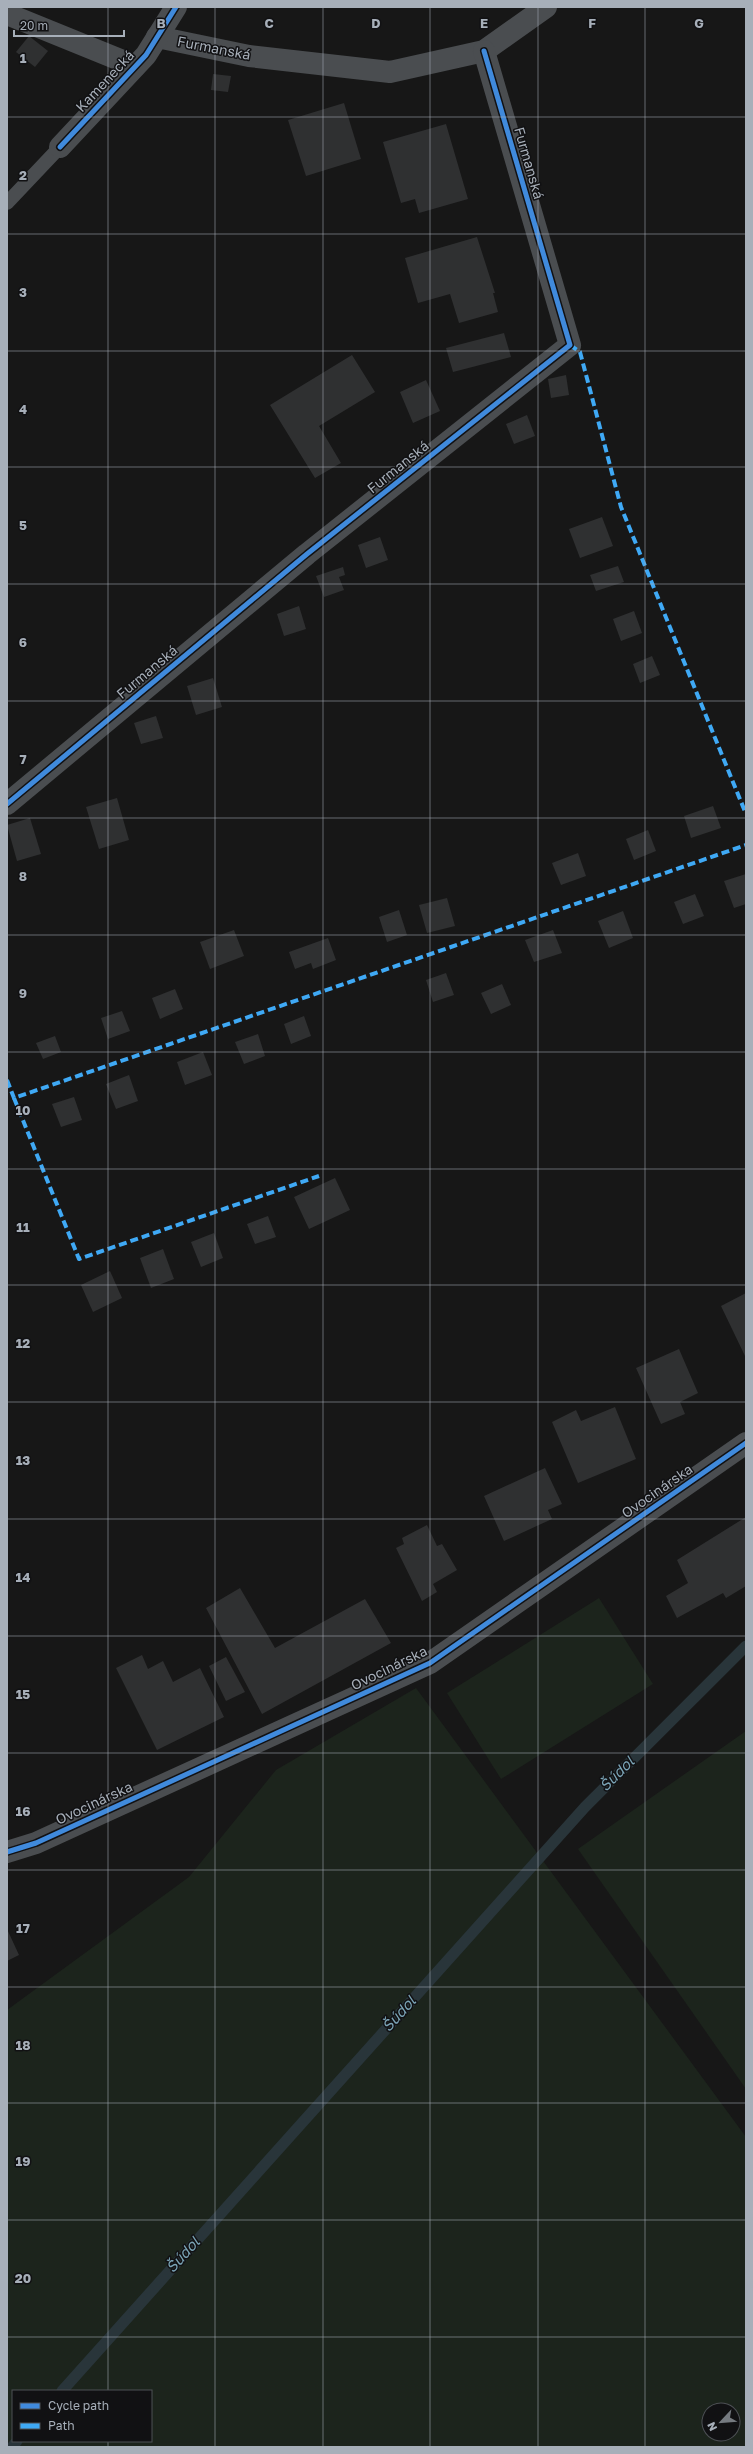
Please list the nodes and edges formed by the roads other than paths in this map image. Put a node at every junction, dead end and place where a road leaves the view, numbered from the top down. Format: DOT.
graph roads {
  1 [pos="176,7"];
  2 [pos="546,7"];
  3 [pos="7,14"];
  4 [pos="157,37"];
  5 [pos="484,51"];
  6 [pos="135,66"];
  7 [pos="60,147"];
  8 [pos="7,203"];
  9 [pos="7,804"];
  10 [pos="746,1444"];
  11 [pos="7,1852"];
  1 -- 4 [label="street, Kamenecká"];
  2 -- 5 [label="street, Furmanská"];
  3 -- 6 [label="street"];
  4 -- 5 [label="street, Furmanská"];
  4 -- 6 [label="street, Kamenecká"];
  5 -- 9 [label="street, Furmanská"];
  6 -- 7 [label="street, Kamenecká"];
  7 -- 8 [label="lane"];
  10 -- 11 [label="street, Ovocinárska"];
}
